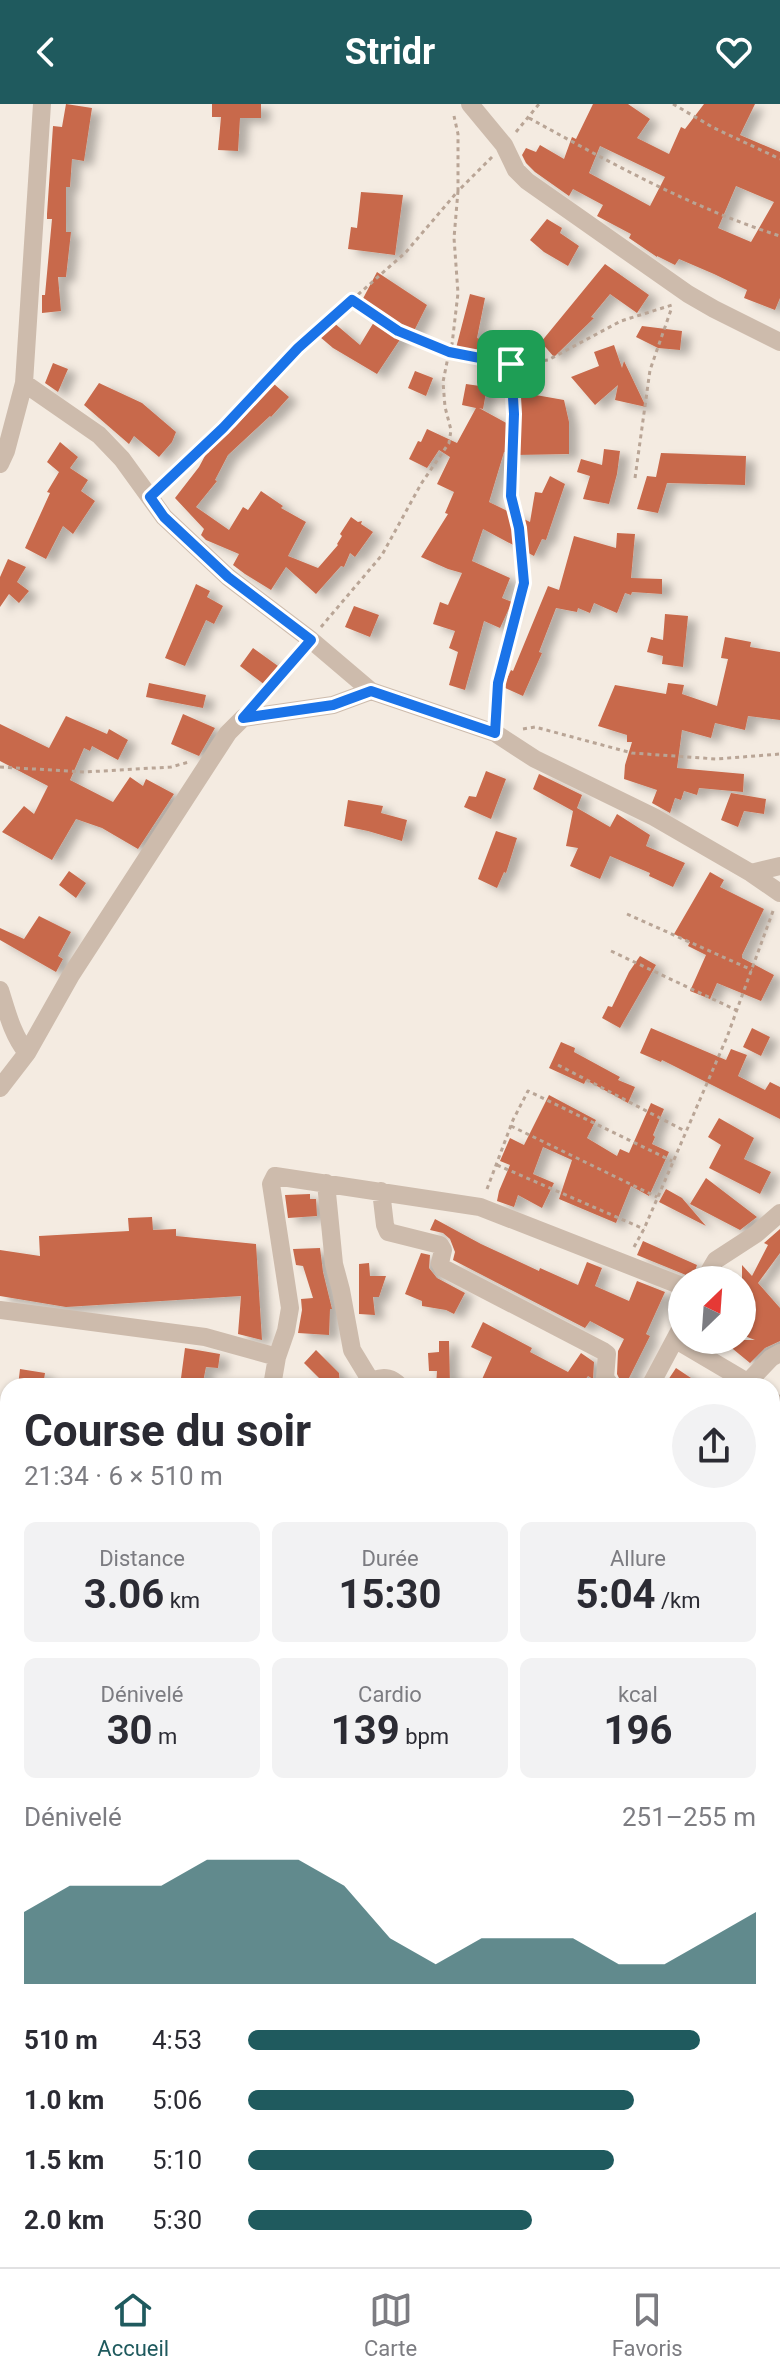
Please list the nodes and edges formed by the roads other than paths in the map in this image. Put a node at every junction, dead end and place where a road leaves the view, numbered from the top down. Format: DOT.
graph roads {
  1 [pos="42,104"];
  2 [pos="470,104"];
  3 [pos="780,342"];
  4 [pos="24,383"];
  5 [pos="0,464"];
  6 [pos="371,691"];
  7 [pos="780,866"];
  8 [pos="751,873"];
  9 [pos="780,893"];
  10 [pos="0,990"];
  11 [pos="5,1029"];
  12 [pos="27,1053"];
  13 [pos="0,1088"];
  14 [pos="326,1183"];
  15 [pos="381,1191"];
  16 [pos="780,1213"];
  17 [pos="712,1266"];
  18 [pos="668,1281"];
  19 [pos="0,1310"];
  20 [pos="668,1353"];
  21 [pos="780,1353"];
  22 [pos="709,1354"];
  23 [pos="277,1357"];
  24 [pos="273,1378"];
  25 [pos="369,1378"];
  26 [pos="605,1378"];
  27 [pos="654,1378"];
  28 [pos="743,1378"];
  29 [pos="756,1378"];
  1 -- 4 [label="street"];
  2 -- 3 [label="street"];
  4 -- 5 [label="street"];
  4 -- 6 [label="street"];
  6 -- 8 [label="street"];
  6 -- 12 [label="street"];
  7 -- 8 [label="street"];
  8 -- 9 [label="street"];
  10 -- 11 [label="street"];
  11 -- 12 [label="street"];
  12 -- 13 [label="street"];
  14 -- 15 [label="street"];
  14 -- 23 [label="street"];
  14 -- 25 [label="street"];
  15 -- 18 [label="street"];
  15 -- 26 [label="street"];
  16 -- 17 [label="street"];
  19 -- 23 [label="street"];
  20 -- 27 [label="street"];
  21 -- 29 [label="street"];
  22 -- 28 [label="street"];
  23 -- 24 [label="street"];
}
